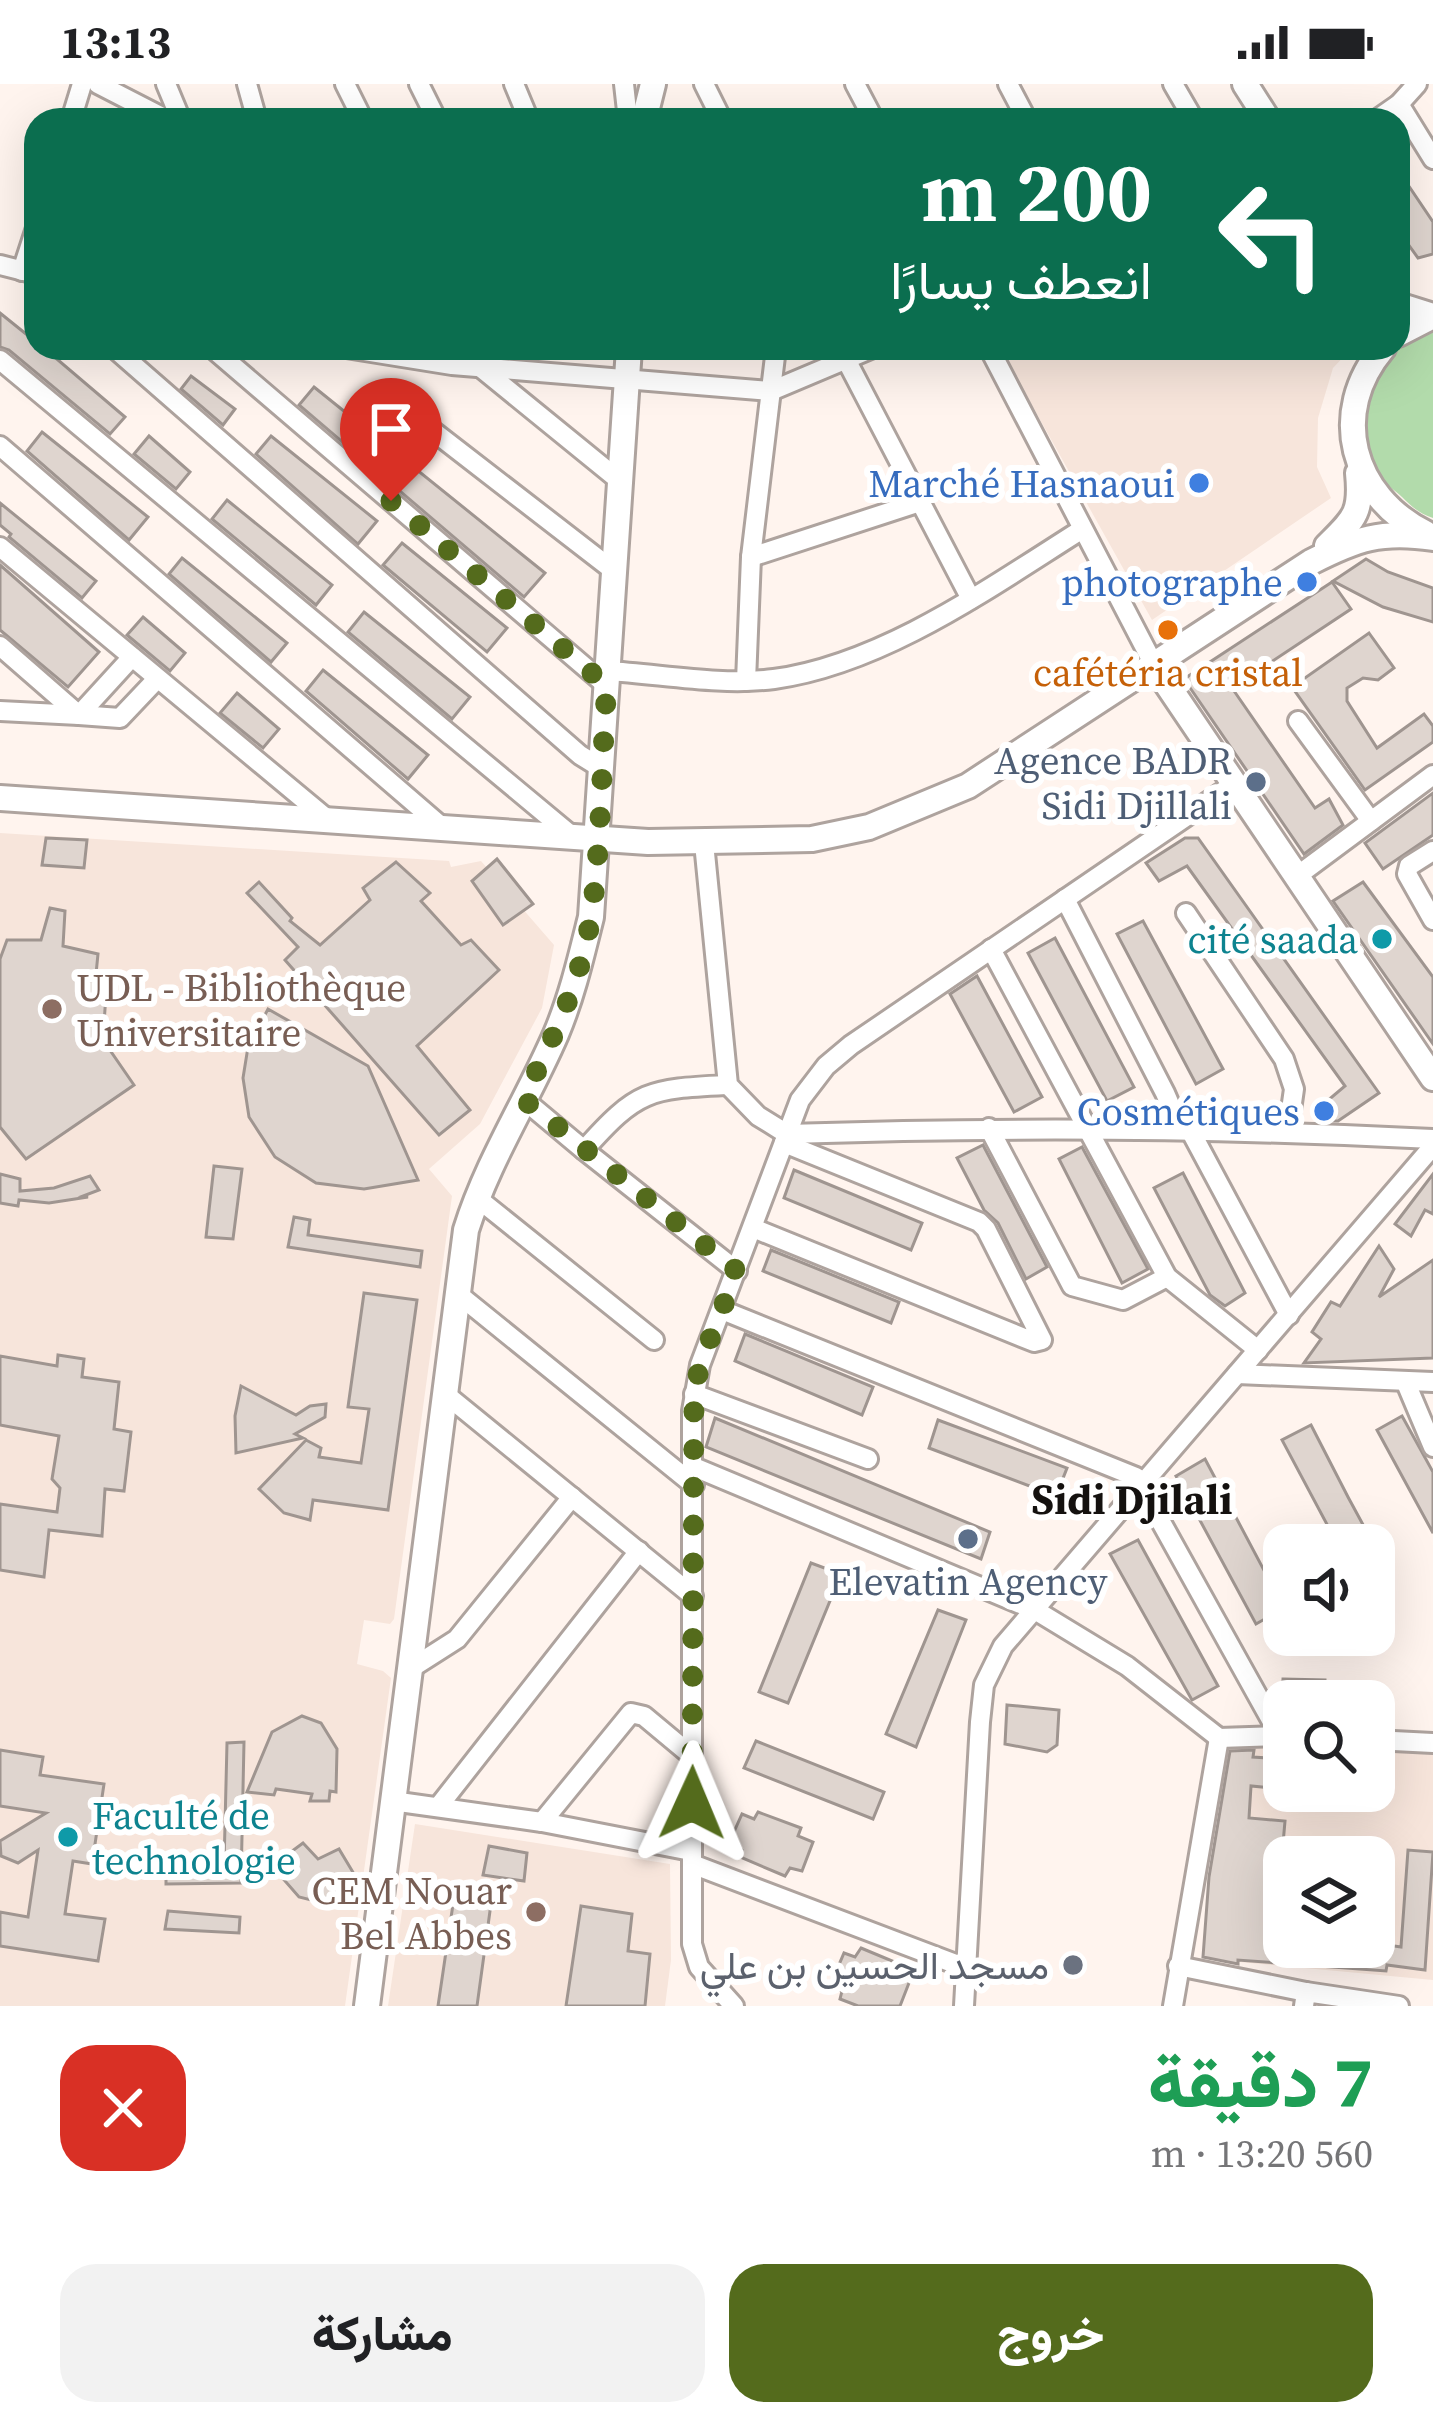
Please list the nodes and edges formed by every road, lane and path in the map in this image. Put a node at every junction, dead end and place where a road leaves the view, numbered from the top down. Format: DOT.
graph roads {
  1 [pos="98,84"];
  2 [pos="1417,84"];
  3 [pos="1399,104"];
  4 [pos="145,108"];
  5 [pos="1393,108"];
  6 [pos="1401,108"];
  7 [pos="1410,122"];
  8 [pos="1433,159"];
  9 [pos="0,360"];
  10 [pos="128,360"];
  11 [pos="226,360"];
  12 [pos="461,360"];
  13 [pos="628,360"];
  14 [pos="775,360"];
  15 [pos="833,360"];
  16 [pos="846,360"];
  17 [pos="995,360"];
  18 [pos="1374,360"];
  19 [pos="480,367"];
  20 [pos="627,378"];
  21 [pos="771,392"];
  22 [pos="433,431"];
  23 [pos="0,446"];
  24 [pos="1356,453"];
  25 [pos="620,481"];
  26 [pos="920,502"];
  27 [pos="1081,530"];
  28 [pos="1433,537"];
  29 [pos="0,547"];
  30 [pos="751,557"];
  31 [pos="1311,562"];
  32 [pos="614,571"];
  33 [pos="970,599"];
  34 [pos="0,646"];
  35 [pos="132,658"];
  36 [pos="1154,665"];
  37 [pos="607,678"];
  38 [pos="156,680"];
  39 [pos="746,681"];
  40 [pos="0,711"];
  41 [pos="79,715"];
  42 [pos="1298,722"];
  43 [pos="601,768"];
  44 [pos="1433,775"];
  45 [pos="1234,784"];
  46 [pos="0,798"];
  47 [pos="326,818"];
  48 [pos="1371,821"];
  49 [pos="441,826"];
  50 [pos="584,837"];
  51 [pos="704,843"];
  52 [pos="1433,851"];
  53 [pos="1297,876"];
  54 [pos="1065,899"];
  55 [pos="1186,913"];
  56 [pos="1433,920"];
  57 [pos="991,949"];
  58 [pos="1433,1078"];
  59 [pos="728,1085"];
  60 [pos="523,1099"];
  61 [pos="988,1128"];
  62 [pos="1085,1129"];
  63 [pos="1185,1130"];
  64 [pos="1288,1131"];
  65 [pos="786,1139"];
  66 [pos="1433,1143"];
  67 [pos="584,1150"];
  68 [pos="476,1197"];
  69 [pos="753,1228"];
  70 [pos="737,1271"];
  71 [pos="1167,1277"];
  72 [pos="458,1294"];
  73 [pos="722,1310"];
  74 [pos="1288,1315"];
  75 [pos="654,1340"];
  76 [pos="1258,1351"];
  77 [pos="1237,1375"];
  78 [pos="1433,1382"];
  79 [pos="1406,1383"];
  80 [pos="444,1394"];
  81 [pos="694,1394"];
  82 [pos="1433,1448"];
  83 [pos="868,1459"];
  84 [pos="694,1476"];
  85 [pos="1142,1485"];
  86 [pos="572,1497"];
  87 [pos="639,1551"];
  88 [pos="693,1596"];
  89 [pos="1035,1610"];
  90 [pos="419,1655"];
  91 [pos="1263,1702"];
  92 [pos="1263,1737"];
  93 [pos="1219,1738"];
  94 [pos="1395,1740"];
  95 [pos="1433,1740"];
  96 [pos="692,1756"];
  97 [pos="392,1801"];
  98 [pos="438,1807"];
  99 [pos="542,1822"];
  100 [pos="692,1857"];
  101 [pos="1178,1966"];
  102 [pos="966,1968"];
  103 [pos="1305,1999"];
  104 [pos="728,2004"];
  105 [pos="1376,2005"];
  106 [pos="368,2006"];
  107 [pos="964,2006"];
  108 [pos="1173,2006"];
  109 [pos="1399,2006"];
  1 -- 4 [label="street"];
  2 -- 3 [label="street"];
  3 -- 5 [label="street"];
  3 -- 6 [label="street"];
  7 -- 8 [label="street"];
  9 -- 50 [label="street"];
  10 -- 43 [label="street"];
  11 -- 37 [label="street"];
  12 -- 19 [label="street"];
  13 -- 20 [label="main road"];
  14 -- 21 [label="street"];
  15 -- 21 [label="street"];
  16 -- 26 [label="street"];
  17 -- 27 [label="street"];
  18 -- 24 [label="main road"];
  19 -- 20 [label="street"];
  19 -- 25 [label="street"];
  20 -- 21 [label="street"];
  20 -- 25 [label="main road"];
  21 -- 30 [label="street"];
  22 -- 32 [label="street"];
  23 -- 49 [label="street"];
  24 -- 28 [label="main road"];
  24 -- 31 [label="main road"];
  25 -- 32 [label="main road"];
  26 -- 30 [label="street"];
  26 -- 33 [label="street"];
  27 -- 33 [label="street"];
  27 -- 36 [label="street"];
  28 -- 31 [label="main road"];
  29 -- 35 [label="street"];
  30 -- 39 [label="street"];
  31 -- 36 [label="main road"];
  32 -- 37 [label="main road"];
  33 -- 39 [label="street"];
  34 -- 41 [label="street"];
  35 -- 38 [label="street"];
  35 -- 41 [label="street"];
  36 -- 45 [label="main road"];
  36 -- 51 [label="main road"];
  37 -- 39 [label="street"];
  37 -- 43 [label="main road"];
  38 -- 41 [label="street"];
  38 -- 47 [label="street"];
  40 -- 41 [label="street"];
  42 -- 48 [label="street"];
  43 -- 50 [label="main road"];
  44 -- 48 [label="street"];
  45 -- 53 [label="main road"];
  45 -- 54 [label="street"];
  46 -- 47 [label="main road"];
  47 -- 49 [label="main road"];
  48 -- 53 [label="street"];
  49 -- 50 [label="main road"];
  50 -- 51 [label="main road"];
  50 -- 60 [label="main road"];
  51 -- 59 [label="street"];
  52 -- 56 [label="street"];
  53 -- 58 [label="main road"];
  54 -- 57 [label="street"];
  54 -- 63 [label="street"];
  55 -- 64 [label="street"];
  57 -- 62 [label="street"];
  57 -- 65 [label="street"];
  59 -- 65 [label="street"];
  59 -- 67 [label="street"];
  60 -- 67 [label="street"];
  60 -- 68 [label="main road"];
  61 -- 62 [label="street"];
  61 -- 65 [label="street"];
  61 -- 71 [label="street"];
  62 -- 63 [label="street"];
  62 -- 71 [label="street"];
  63 -- 64 [label="street"];
  63 -- 74 [label="street"];
  64 -- 66 [label="street"];
  65 -- 69 [label="street"];
  65 -- 69 [label="street"];
  66 -- 74 [label="street"];
  67 -- 70 [label="street"];
  68 -- 72 [label="main road"];
  68 -- 75 [label="street"];
  69 -- 70 [label="street"];
  70 -- 73 [label="street"];
  71 -- 76 [label="street"];
  72 -- 80 [label="main road"];
  72 -- 84 [label="street"];
  73 -- 81 [label="street"];
  73 -- 85 [label="street"];
  74 -- 76 [label="street"];
  76 -- 77 [label="street"];
  77 -- 79 [label="street"];
  77 -- 85 [label="street"];
  78 -- 79 [label="street"];
  79 -- 82 [label="street"];
  80 -- 86 [label="street"];
  80 -- 90 [label="main road"];
  81 -- 83 [label="street"];
  81 -- 84 [label="street"];
  84 -- 88 [label="street"];
  84 -- 89 [label="street"];
  85 -- 89 [label="street"];
  85 -- 91 [label="street"];
  86 -- 87 [label="street"];
  86 -- 90 [label="street"];
  87 -- 88 [label="street"];
  87 -- 98 [label="street"];
  88 -- 96 [label="street"];
  89 -- 93 [label="street"];
  89 -- 102 [label="street"];
  90 -- 97 [label="main road"];
  92 -- 93 [label="street"];
  93 -- 101 [label="street"];
  94 -- 95 [label="street"];
  96 -- 99 [label="street"];
  96 -- 100 [label="street"];
  97 -- 98 [label="street"];
  97 -- 106 [label="main road"];
  98 -- 99 [label="street"];
  99 -- 100 [label="street"];
  100 -- 102 [label="street"];
  100 -- 104 [label="street"];
  101 -- 103 [label="street"];
  101 -- 108 [label="street"];
  102 -- 107 [label="street"];
  103 -- 105 [label="street"];
  105 -- 109 [label="street"];
}
